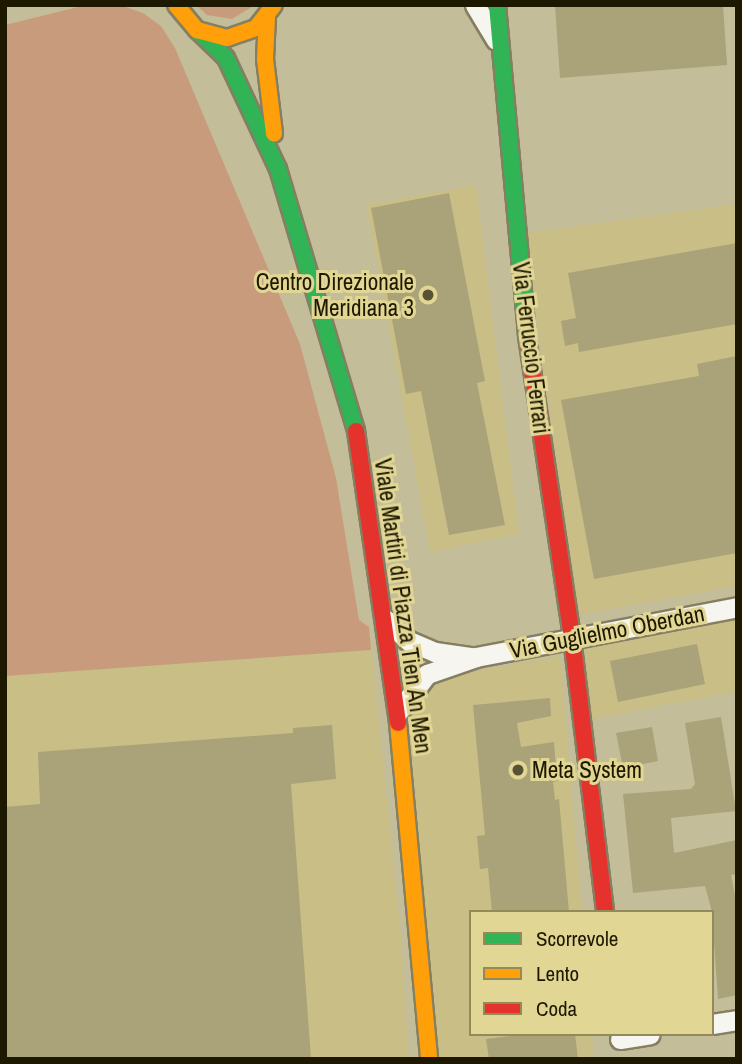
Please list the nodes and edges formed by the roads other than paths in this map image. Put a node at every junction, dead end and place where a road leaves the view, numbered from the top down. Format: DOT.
graph roads {
  1 [pos="176,5"];
  2 [pos="475,5"];
  3 [pos="497,5"];
  4 [pos="272,9"];
  5 [pos="197,30"];
  6 [pos="503,58"];
  7 [pos="278,169"];
  8 [pos="737,607"];
  9 [pos="385,619"];
  10 [pos="572,638"];
  11 [pos="476,657"];
  12 [pos="397,713"];
  13 [pos="605,910"];
  14 [pos="737,1020"];
  15 [pos="714,1024"];
  16 [pos="644,1036"];
  17 [pos="620,1044"];
  18 [pos="429,1059"];
  1 -- 5 [label="main road, Viale Martiri di Piazza Tien An Men"];
  2 -- 6 [label="street, Via Ferruccio Ferrari"];
  3 -- 6 [label="main road, Via Ferruccio Ferrari"];
  4 -- 5 [label="main road, Viale Martiri di Piazza Tien An Men"];
  4 -- 7 [label="main road, Viale Martiri di Piazza Tien An Men"];
  5 -- 7 [label="main road, Viale Martiri di Piazza Tien An Men"];
  6 -- 10 [label="main road, Via Ferruccio Ferrari"];
  7 -- 9 [label="main road, Viale Martiri di Piazza Tien An Men"];
  8 -- 10 [label="street, Via Guglielmo Oberdan"];
  9 -- 11 [label="street, Via Guglielmo Oberdan"];
  9 -- 12 [label="main road, Viale Martiri di Piazza Tien An Men"];
  10 -- 11 [label="street, Via Guglielmo Oberdan"];
  10 -- 13 [label="main road, Via Ferruccio Ferrari"];
  11 -- 12 [label="street, Via Guglielmo Oberdan"];
  12 -- 18 [label="main road, Viale Martiri di Piazza Tien An Men"];
  14 -- 15 [label="street"];
  16 -- 17 [label="street"];
}
